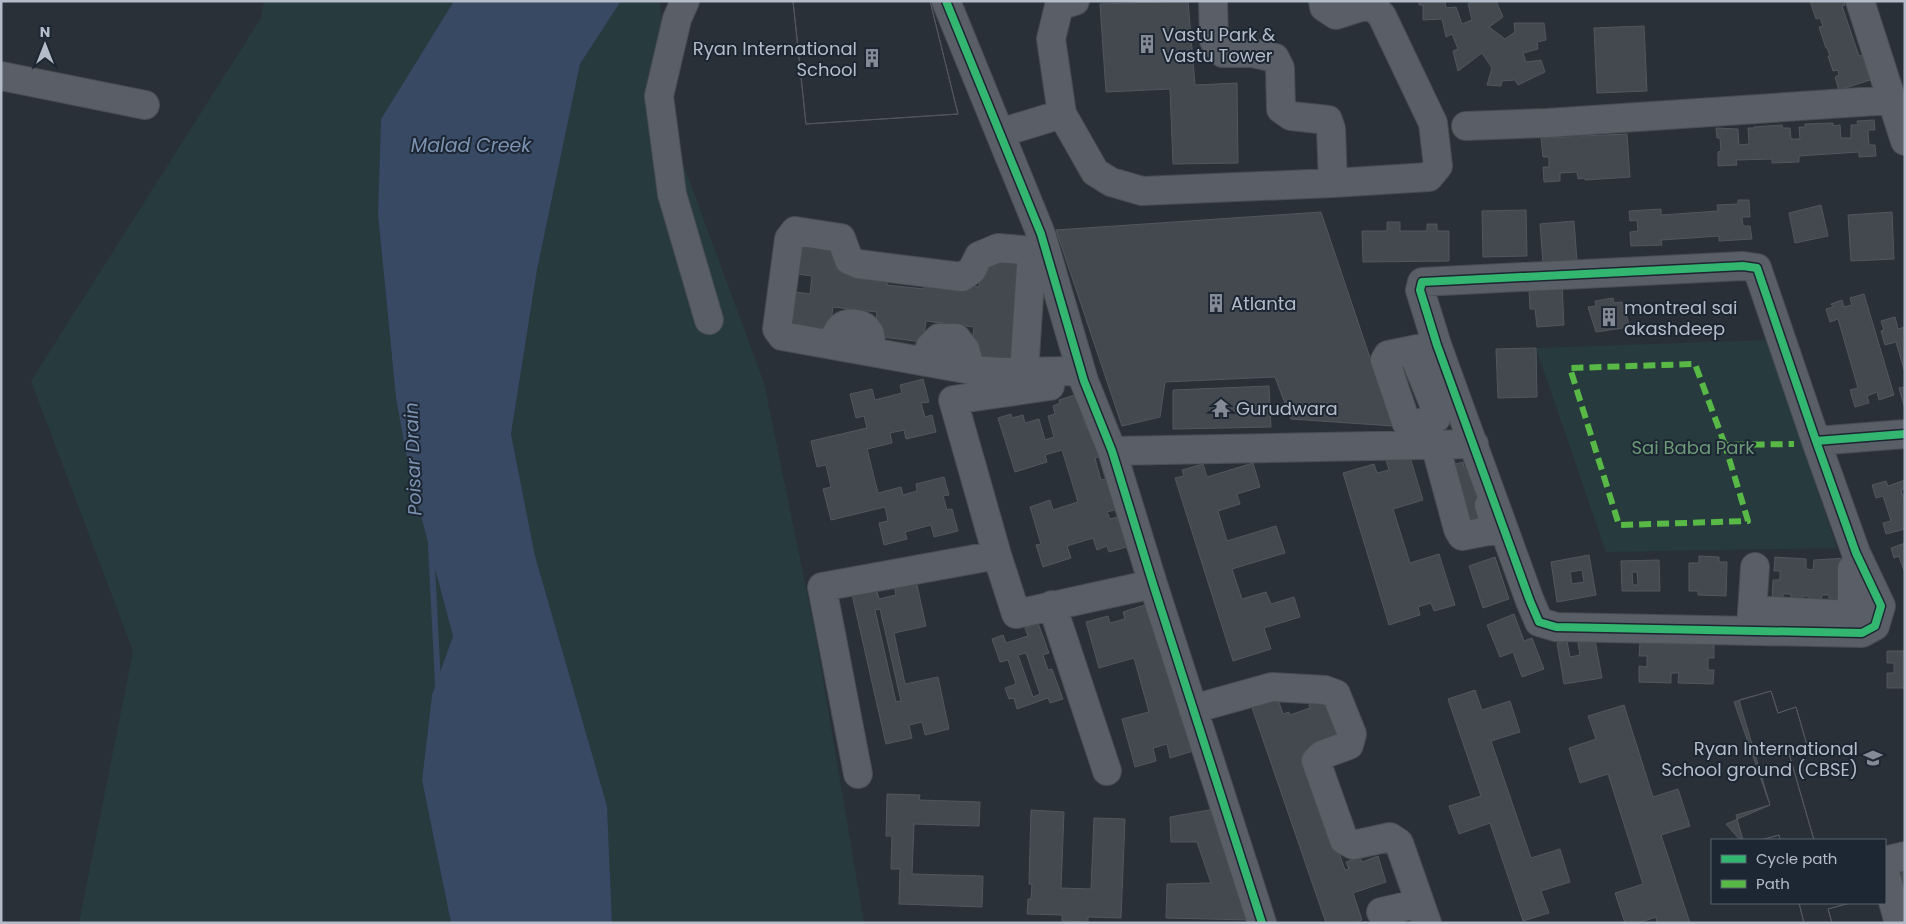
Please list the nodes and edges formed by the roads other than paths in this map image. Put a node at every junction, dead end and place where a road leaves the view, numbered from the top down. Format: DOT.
graph roads {
  1 [pos="685,1"];
  2 [pos="946,1"];
  3 [pos="1076,1"];
  4 [pos="1213,1"];
  5 [pos="1323,1"];
  6 [pos="1860,1"];
  7 [pos="1,76"];
  8 [pos="1891,100"];
  9 [pos="145,105"];
  10 [pos="1062,114"];
  11 [pos="1466,126"];
  12 [pos="1000,133"];
  13 [pos="1905,141"];
  14 [pos="1333,183"];
  15 [pos="1039,251"];
  16 [pos="708,320"];
  17 [pos="1425,348"];
  18 [pos="1024,372"];
  19 [pos="1082,376"];
  20 [pos="1441,429"];
  21 [pos="1905,434"];
  22 [pos="1816,441"];
  23 [pos="1474,444"];
  24 [pos="1112,451"];
  25 [pos="1489,493"];
  26 [pos="997,554"];
  27 [pos="1755,567"];
  28 [pos="1852,569"];
  29 [pos="1153,584"];
  30 [pos="1052,605"];
  31 [pos="1751,620"];
  32 [pos="1852,624"];
  33 [pos="1193,709"];
  34 [pos="1107,771"];
  35 [pos="858,774"];
  36 [pos="1905,856"];
  37 [pos="1886,869"];
  38 [pos="1886,877"];
  39 [pos="1381,912"];
  40 [pos="1424,913"];
  41 [pos="1262,923"];
  42 [pos="1899,923"];
  1 -- 16 [label="street"];
  2 -- 12 [label="street"];
  3 -- 10 [label="street"];
  4 -- 14 [label="street"];
  5 -- 14 [label="street"];
  6 -- 8 [label="street"];
  7 -- 9 [label="street"];
  8 -- 11 [label="street"];
  8 -- 13 [label="street"];
  10 -- 12 [label="street"];
  10 -- 14 [label="street"];
  12 -- 15 [label="street"];
  15 -- 18 [label="street"];
  15 -- 18 [label="street"];
  15 -- 19 [label="street"];
  17 -- 20 [label="street"];
  17 -- 20 [label="street"];
  17 -- 22 [label="street"];
  18 -- 19 [label="street"];
  19 -- 24 [label="street"];
  19 -- 26 [label="street"];
  20 -- 23 [label="street"];
  20 -- 23 [label="street"];
  20 -- 24 [label="street"];
  20 -- 25 [label="street"];
  20 -- 25 [label="street"];
  21 -- 22 [label="street"];
  22 -- 32 [label="street"];
  23 -- 25 [label="street"];
  24 -- 29 [label="street"];
  25 -- 31 [label="street"];
  26 -- 30 [label="street"];
  26 -- 35 [label="street"];
  27 -- 31 [label="street"];
  28 -- 32 [label="street"];
  29 -- 30 [label="street"];
  29 -- 33 [label="street"];
  30 -- 34 [label="street"];
  31 -- 32 [label="street"];
  33 -- 40 [label="street"];
  33 -- 41 [label="street"];
  36 -- 37 [label="street"];
  38 -- 42 [label="street"];
  39 -- 40 [label="street"];
}
